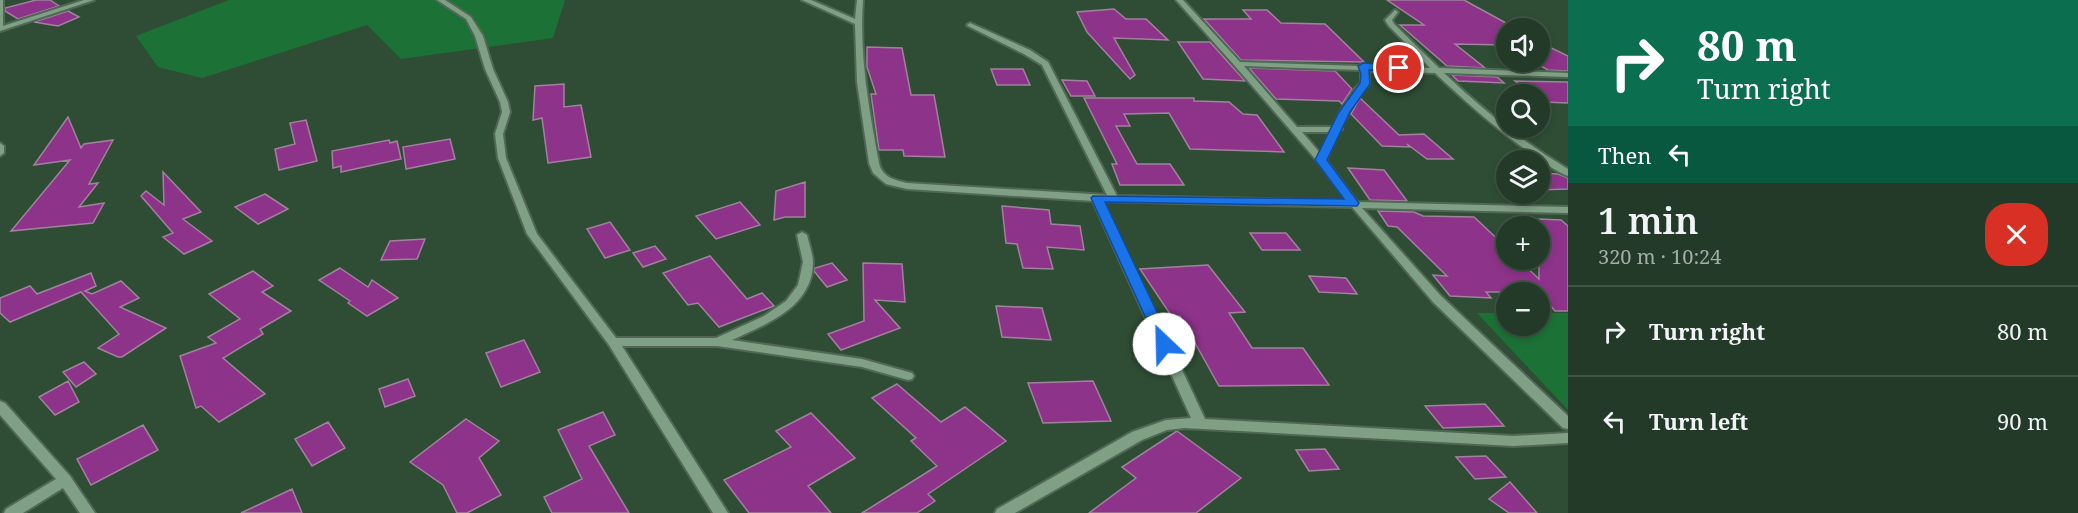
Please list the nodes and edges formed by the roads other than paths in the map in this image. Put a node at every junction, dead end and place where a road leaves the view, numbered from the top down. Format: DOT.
graph roads {
  1 [pos="0,0"];
  2 [pos="91,0"];
  3 [pos="440,0"];
  4 [pos="806,0"];
  5 [pos="860,0"];
  6 [pos="1179,0"];
  7 [pos="1395,12"];
  8 [pos="857,22"];
  9 [pos="970,25"];
  10 [pos="0,28"];
  11 [pos="1238,64"];
  12 [pos="1363,66"];
  13 [pos="1436,70"];
  14 [pos="1568,75"];
  15 [pos="1338,129"];
  16 [pos="1295,130"];
  17 [pos="0,146"];
  18 [pos="0,153"];
  19 [pos="1321,160"];
  20 [pos="1568,173"];
  21 [pos="1097,198"];
  22 [pos="1113,198"];
  23 [pos="1353,203"];
  24 [pos="1568,210"];
  25 [pos="802,235"];
  26 [pos="613,342"];
  27 [pos="717,342"];
  28 [pos="908,376"];
  29 [pos="0,406"];
  30 [pos="1568,424"];
  31 [pos="1201,425"];
  32 [pos="1568,438"];
  33 [pos="65,480"];
  34 [pos="11,513"];
  35 [pos="88,513"];
  36 [pos="721,513"];
  37 [pos="1002,513"];
  1 -- 10 [label="street"];
  2 -- 10 [label="street"];
  3 -- 26 [label="street"];
  4 -- 8 [label="street"];
  5 -- 8 [label="street"];
  6 -- 11 [label="street"];
  7 -- 13 [label="street"];
  8 -- 21 [label="street"];
  9 -- 22 [label="street"];
  11 -- 12 [label="street"];
  11 -- 16 [label="street"];
  12 -- 13 [label="street"];
  12 -- 15 [label="street"];
  13 -- 14 [label="street"];
  13 -- 20 [label="street"];
  15 -- 16 [label="street"];
  15 -- 19 [label="street"];
  16 -- 19 [label="street"];
  17 -- 18 [label="street"];
  19 -- 23 [label="street"];
  21 -- 22 [label="street"];
  21 -- 31 [label="street"];
  22 -- 23 [label="street"];
  23 -- 24 [label="street"];
  23 -- 30 [label="street"];
  25 -- 27 [label="street"];
  26 -- 27 [label="street"];
  26 -- 36 [label="street"];
  27 -- 28 [label="street"];
  29 -- 33 [label="street"];
  31 -- 32 [label="street"];
  31 -- 37 [label="street"];
  33 -- 34 [label="street"];
  33 -- 35 [label="street"];
}
